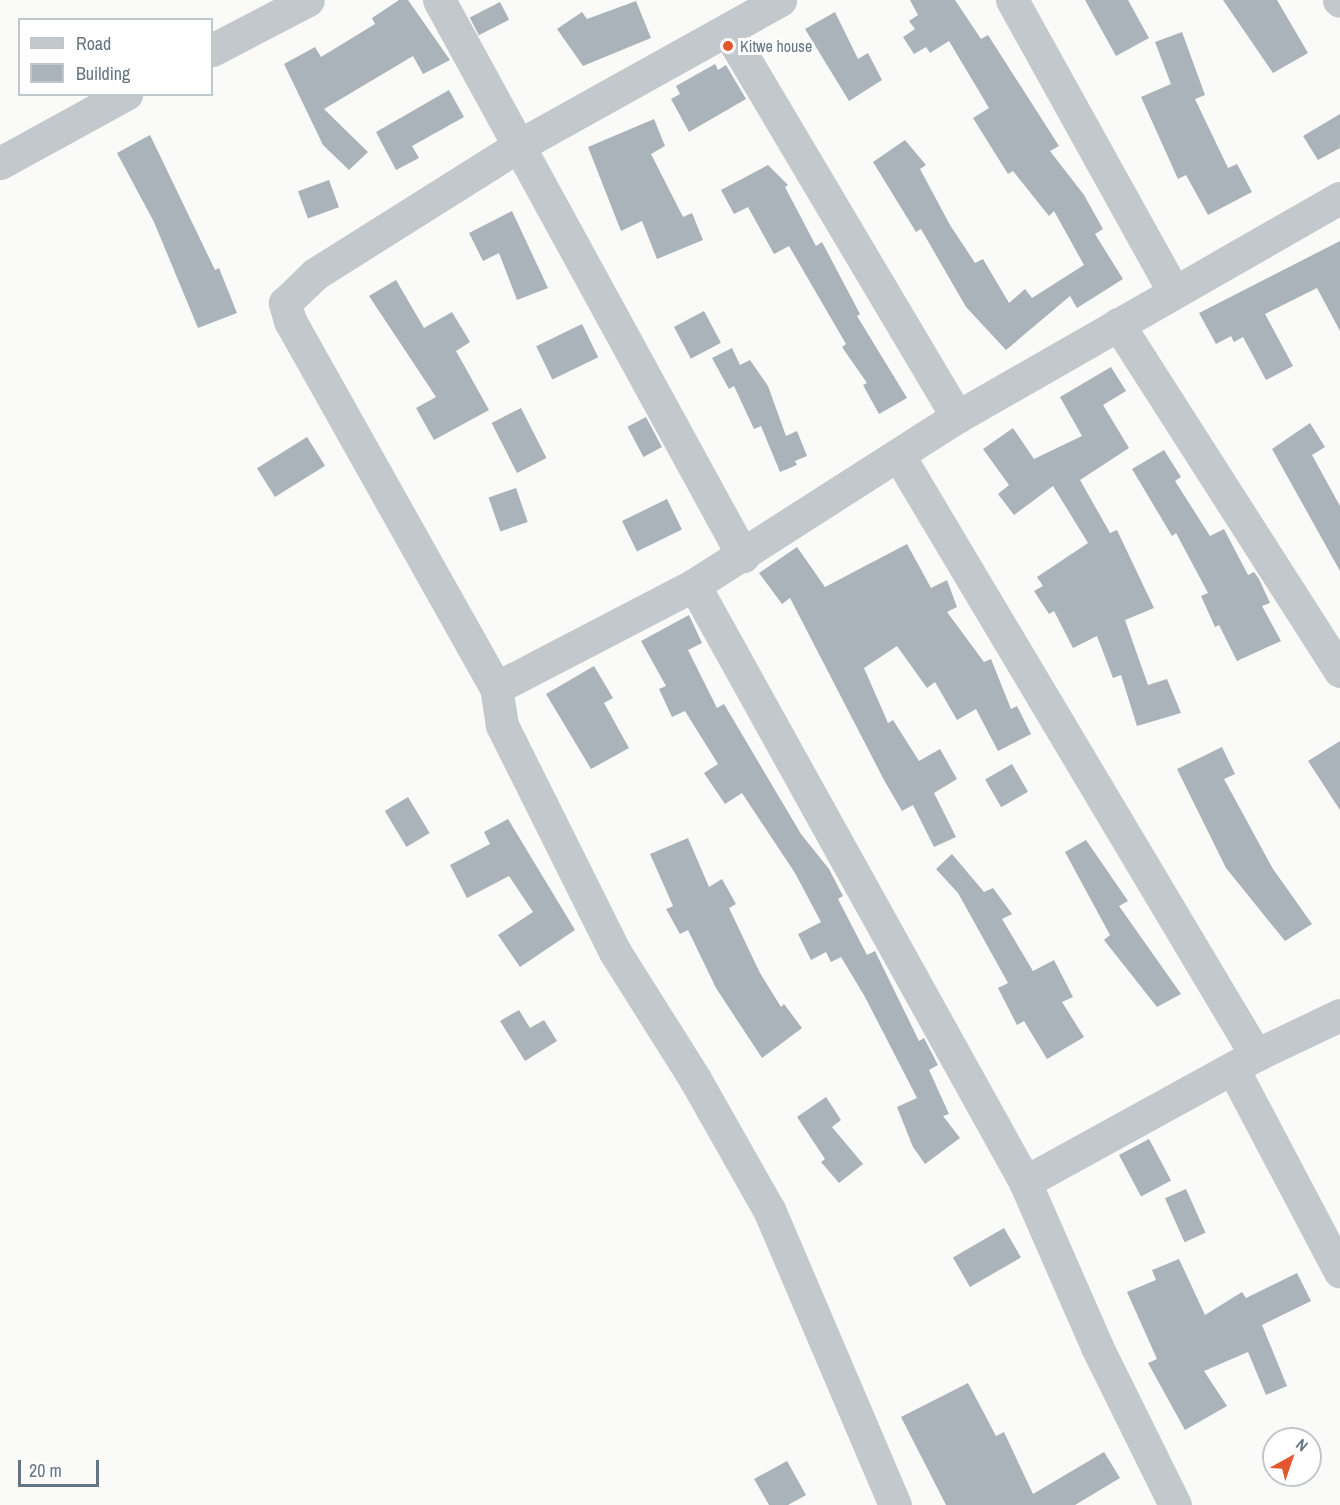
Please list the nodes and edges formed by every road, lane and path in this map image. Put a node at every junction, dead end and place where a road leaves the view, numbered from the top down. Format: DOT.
graph roads {
  1 [pos="308,0"];
  2 [pos="439,0"];
  3 [pos="780,0"];
  4 [pos="1012,0"];
  5 [pos="728,31"];
  6 [pos="213,49"];
  7 [pos="122,96"];
  8 [pos="518,146"];
  9 [pos="0,164"];
  10 [pos="1340,199"];
  11 [pos="1174,292"];
  12 [pos="1118,324"];
  13 [pos="957,417"];
  14 [pos="899,456"];
  15 [pos="743,556"];
  16 [pos="694,585"];
  17 [pos="1340,671"];
  18 [pos="496,688"];
  19 [pos="1340,1015"];
  20 [pos="1244,1062"];
  21 [pos="1025,1182"];
  22 [pos="1340,1272"];
  23 [pos="895,1505"];
  24 [pos="1175,1505"];
  1 -- 6 [label="street"];
  2 -- 8 [label="street"];
  3 -- 5 [label="street"];
  4 -- 11 [label="street"];
  5 -- 8 [label="street"];
  5 -- 13 [label="street"];
  7 -- 9 [label="street"];
  8 -- 15 [label="street"];
  8 -- 18 [label="street"];
  10 -- 11 [label="street"];
  11 -- 12 [label="street"];
  12 -- 13 [label="street"];
  12 -- 17 [label="street"];
  13 -- 14 [label="street"];
  14 -- 15 [label="street"];
  14 -- 20 [label="street"];
  15 -- 16 [label="street"];
  16 -- 18 [label="street"];
  16 -- 21 [label="street"];
  18 -- 23 [label="street"];
  19 -- 20 [label="street"];
  20 -- 21 [label="street"];
  20 -- 22 [label="street"];
  21 -- 24 [label="street"];
}
